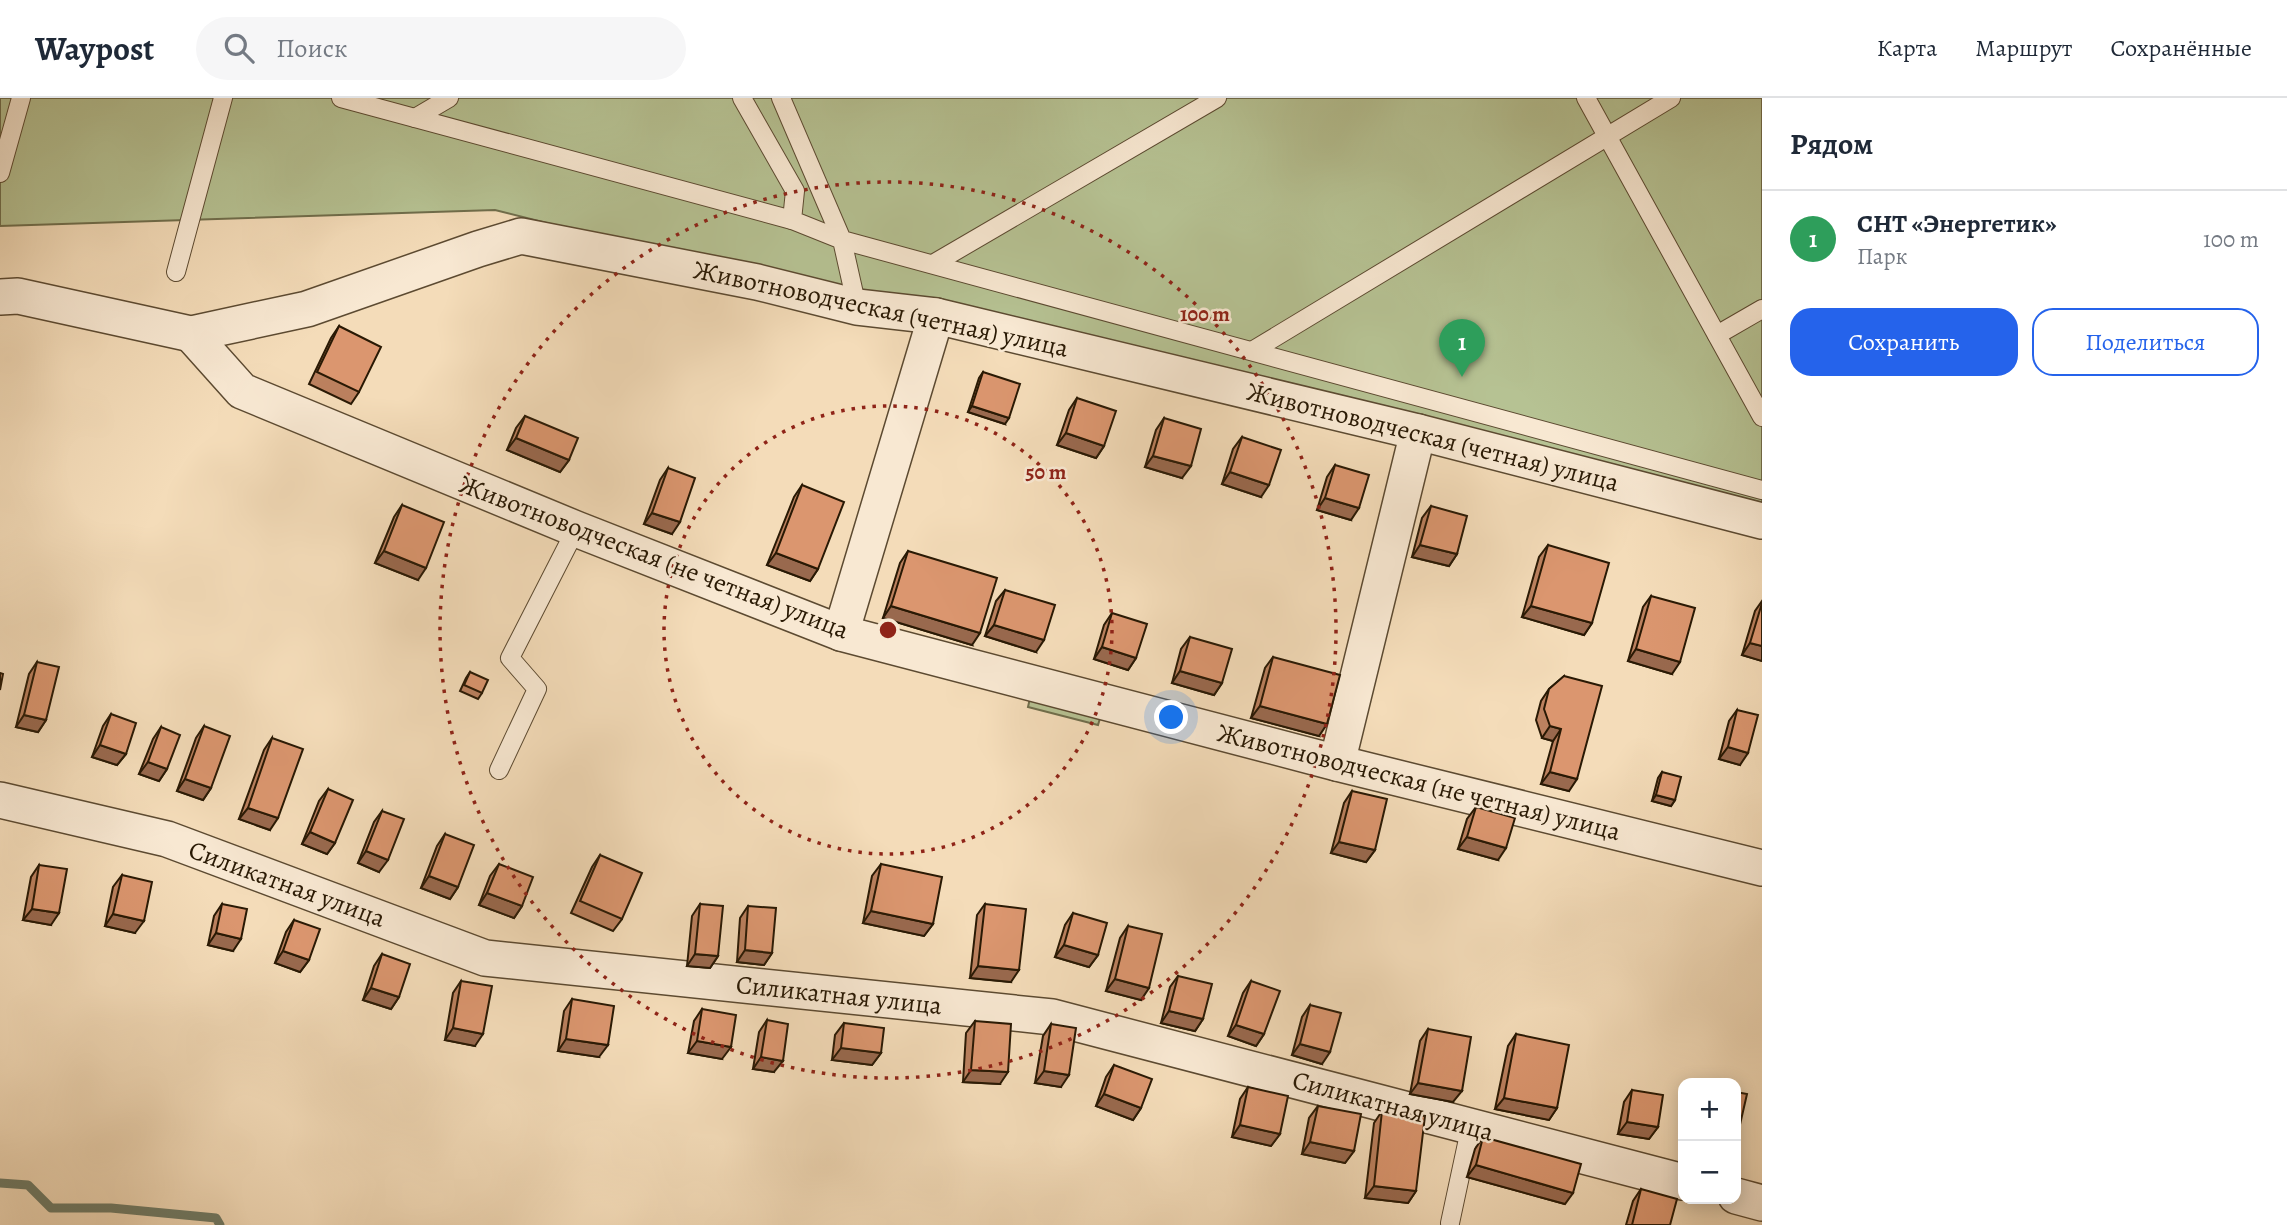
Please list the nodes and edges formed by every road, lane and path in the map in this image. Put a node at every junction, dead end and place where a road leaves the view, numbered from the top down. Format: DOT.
graph roads {
  1 [pos="21,98"];
  2 [pos="223,98"];
  3 [pos="341,98"];
  4 [pos="449,98"];
  5 [pos="742,98"];
  6 [pos="781,98"];
  7 [pos="1217,98"];
  8 [pos="1586,98"];
  9 [pos="1671,98"];
  10 [pos="415,118"];
  11 [pos="1608,135"];
  12 [pos="0,173"];
  13 [pos="792,220"];
  14 [pos="842,240"];
  15 [pos="933,264"];
  16 [pos="176,272"];
  17 [pos="0,297"];
  18 [pos="857,307"];
  19 [pos="1762,309"];
  20 [pos="936,316"];
  21 [pos="191,334"];
  22 [pos="1717,335"];
  23 [pos="1252,351"];
  24 [pos="1762,417"];
  25 [pos="1418,432"];
  26 [pos="1762,490"];
  27 [pos="1762,521"];
  28 [pos="576,529"];
  29 [pos="841,632"];
  30 [pos="1337,763"];
  31 [pos="499,771"];
  32 [pos="0,800"];
  33 [pos="1762,868"];
  34 [pos="1471,1125"];
  35 [pos="1678,1181"];
  36 [pos="1741,1197"];
  37 [pos="1762,1203"];
  38 [pos="1450,1223"];
  1 -- 12 [label="lane"];
  2 -- 16 [label="lane"];
  3 -- 10 [label="lane"];
  4 -- 10 [label="lane"];
  5 -- 13 [label="lane"];
  6 -- 14 [label="lane"];
  7 -- 15 [label="lane"];
  8 -- 11 [label="lane"];
  9 -- 11 [label="lane"];
  10 -- 13 [label="lane"];
  11 -- 22 [label="lane"];
  11 -- 23 [label="lane"];
  13 -- 14 [label="lane"];
  14 -- 15 [label="lane"];
  14 -- 18 [label="lane"];
  15 -- 23 [label="lane"];
  17 -- 21 [label="street, Животноводческая (четная) улица"];
  18 -- 20 [label="street, Животноводческая (четная) улица"];
  18 -- 21 [label="street, Животноводческая (четная) улица"];
  19 -- 22 [label="lane"];
  20 -- 25 [label="street, Животноводческая (четная) улица"];
  20 -- 29 [label="street"];
  21 -- 28 [label="street, Животноводческая (не четная) улица"];
  22 -- 24 [label="lane"];
  23 -- 26 [label="lane"];
  25 -- 27 [label="street, Животноводческая (четная) улица"];
  25 -- 30 [label="street"];
  28 -- 29 [label="street, Животноводческая (не четная) улица"];
  28 -- 31 [label="lane"];
  29 -- 30 [label="street, Животноводческая (не четная) улица"];
  30 -- 33 [label="street, Животноводческая (не четная) улица"];
  32 -- 34 [label="street, Силикатная улица"];
  34 -- 35 [label="street, Силикатная улица"];
  34 -- 38 [label="lane"];
  36 -- 37 [label="street"];
}
